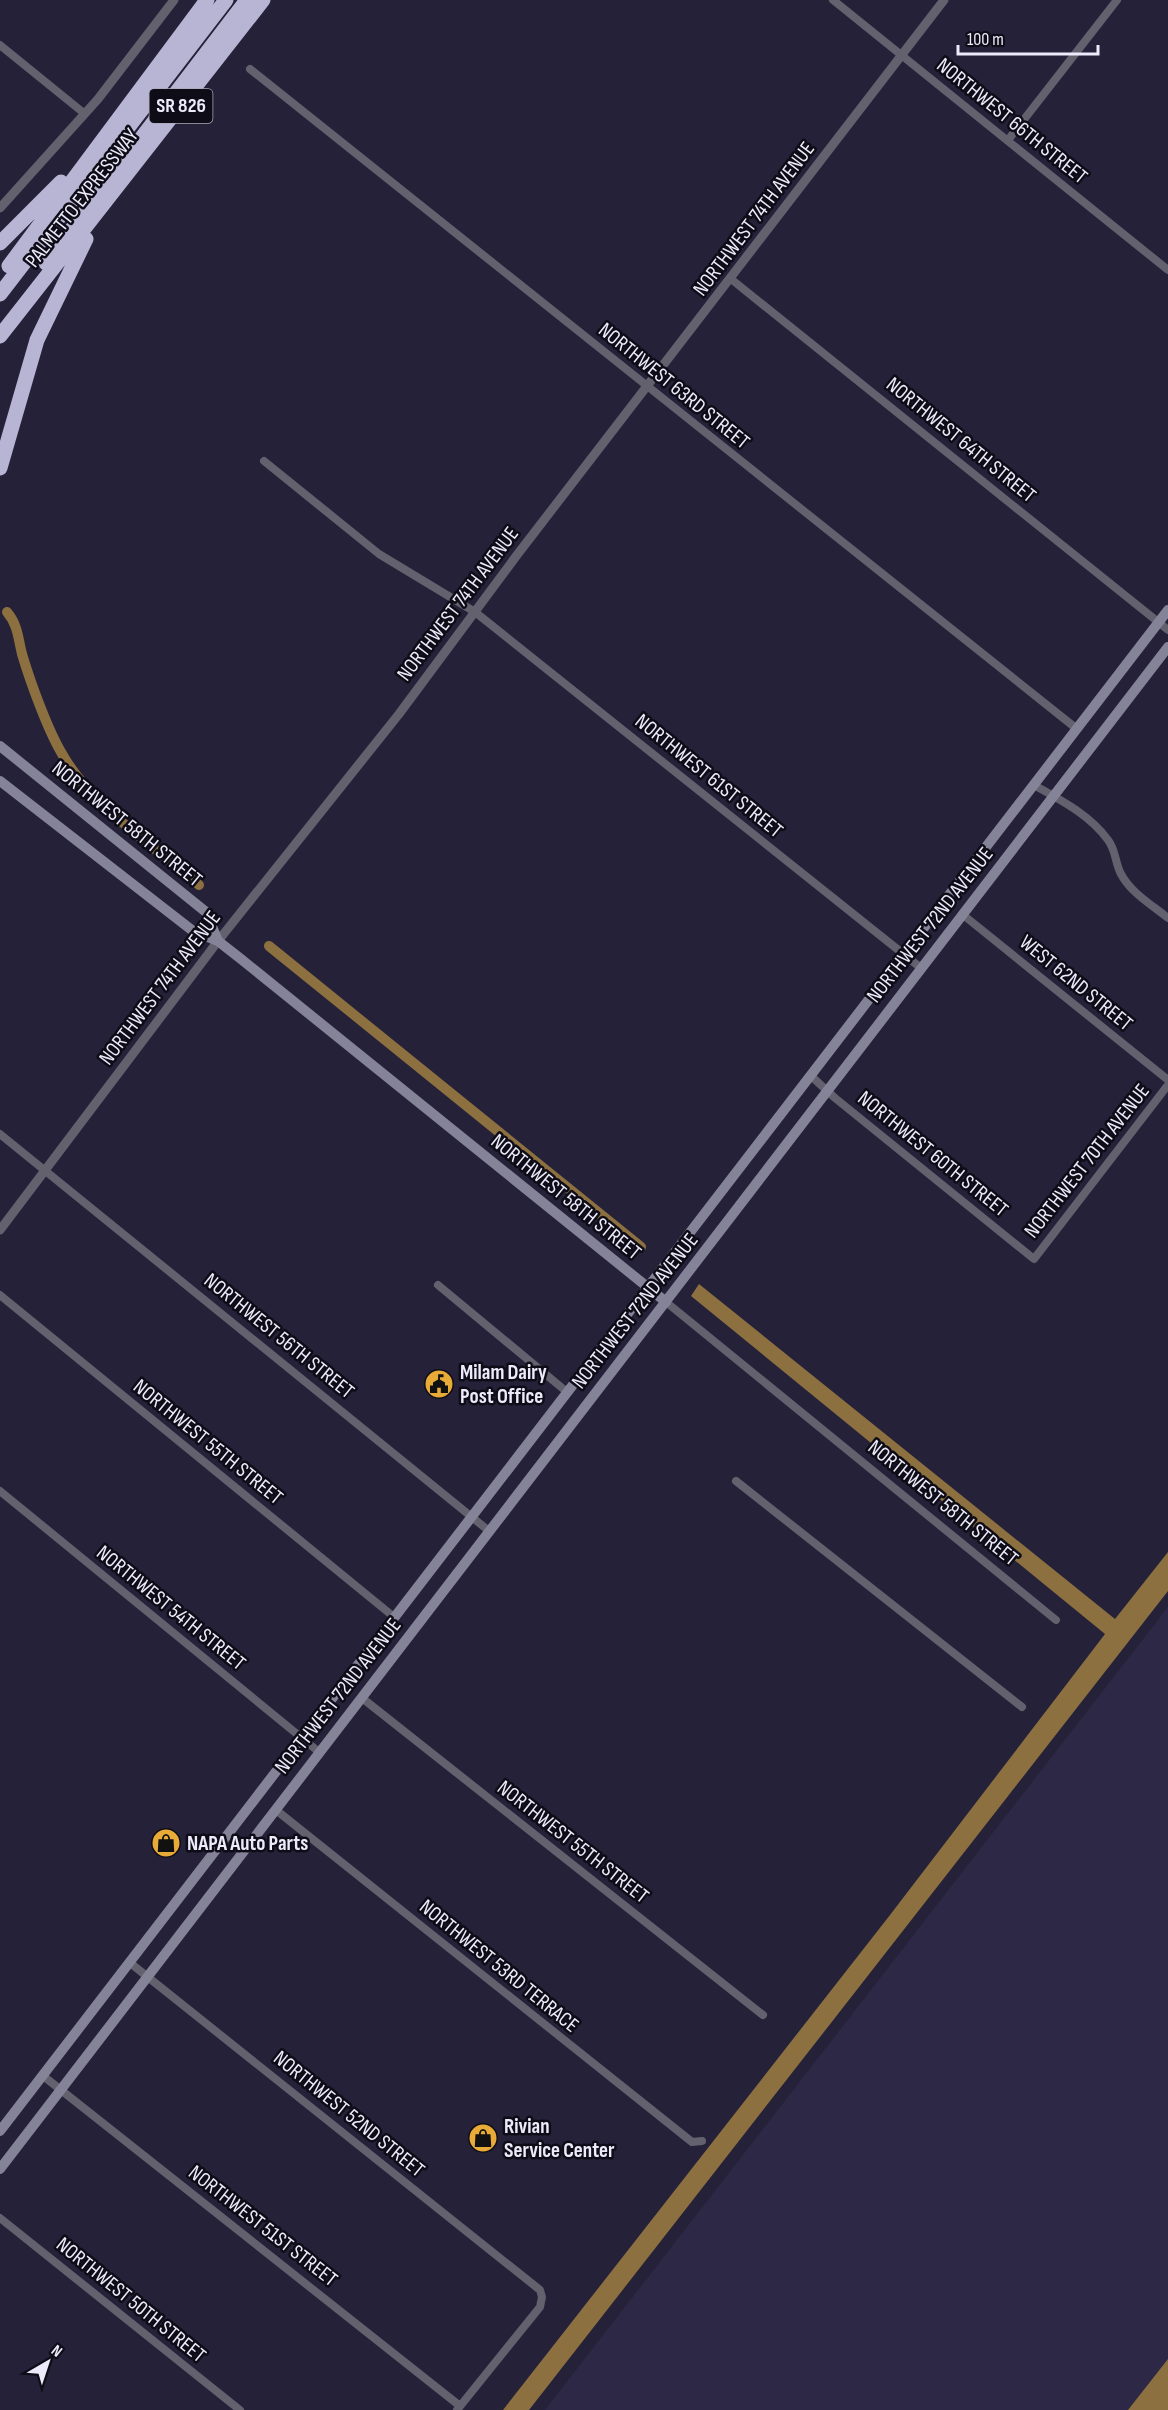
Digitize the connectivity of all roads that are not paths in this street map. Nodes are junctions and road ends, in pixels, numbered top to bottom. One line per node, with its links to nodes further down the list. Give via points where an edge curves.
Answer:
1 (174, 0): 12 (street)
2 (207, 0): 14 (highway, PALMETTO EXPRESSWAY / SR 826)
3 (226, 0): 21 (highway)
4 (247, 0): 22 (highway)
5 (263, 0): 16 (highway, PALMETTO EXPRESSWAY / SR 826)
6 (833, 0): 10 (street, NORTHWEST 66TH STREET)
7 (944, 0): 10 (street, NORTHWEST 74TH AVENUE)
8 (1117, 0): 13 (street)
9 (0, 45): 12 (street)
10 (902, 56): 13 (street, NORTHWEST 66TH STREET); 20 (street, NORTHWEST 74TH AVENUE)
11 (250, 69): 24 (street, NORTHWEST 63RD STREET)
12 (85, 114): 15 (street)
13 (1008, 140): 18 (street, NORTHWEST 66TH STREET)
14 (95, 148): 17 (highway); 19 (highway, PALMETTO EXPRESSWAY / SR 826)
15 (0, 208)
16 (99, 212): 23 (highway, PALMETTO EXPRESSWAY / SR 826); 26 (highway, via 37,340)
17 (0, 243)
18 (1168, 270)
19 (0, 278)
20 (731, 279): 24 (street, NORTHWEST 74TH AVENUE); 29 (street, NORTHWEST 64TH STREET)
21 (0, 294)
22 (0, 322)
23 (0, 336)
24 (648, 388): 28 (street, NORTHWEST 74TH AVENUE); 32 (street, NORTHWEST 63RD STREET)
25 (264, 461): 28 (street, NORTHWEST 61ST STREET, via 379,554)
26 (0, 468)
27 (1168, 610): 29 (main road, NORTHWEST 72ND AVENUE)
28 (475, 612): 39 (street, NORTHWEST 74TH AVENUE); 40 (street, NORTHWEST 61ST STREET)
29 (1158, 622): 30 (street, NORTHWEST 64TH STREET); 32 (main road, NORTHWEST 72ND AVENUE)
30 (1168, 630)
31 (1168, 647): 36 (main road, NORTHWEST 72ND AVENUE)
32 (1077, 729): 35 (main road, NORTHWEST 72ND AVENUE)
33 (0, 746): 39 (main road, NORTHWEST 58TH STREET, via 206,912)
34 (0, 781): 39 (main road, NORTHWEST 58TH STREET, via 193,931)
35 (1034, 785): 36 (street); 40 (main road, NORTHWEST 72ND AVENUE)
36 (1054, 796): 37 (main road, NORTHWEST 72ND AVENUE); 38 (street, via 1068,803 1102,833 1112,844 1119,871 1127,883)
37 (962, 914): 41 (main road, NORTHWEST 72ND AVENUE); 43 (street, WEST 62ND STREET)
38 (1168, 918)
39 (218, 941): 47 (street, NORTHWEST 74TH AVENUE); 51 (main road, NORTHWEST 58TH STREET)
40 (903, 954): 41 (street, NORTHWEST 61ST STREET); 42 (main road, NORTHWEST 72ND AVENUE)
41 (921, 968): 45 (main road, NORTHWEST 72ND AVENUE)
42 (810, 1076): 45 (street, NORTHWEST 60TH STREET); 51 (main road, NORTHWEST 72ND AVENUE)
43 (1168, 1080)
44 (1168, 1085): 49 (street, NORTHWEST 70TH AVENUE)
45 (827, 1091): 49 (street, NORTHWEST 60TH STREET); 53 (main road, NORTHWEST 72ND AVENUE)
46 (0, 1134): 47 (street, NORTHWEST 56TH STREET)
47 (45, 1170): 48 (street, NORTHWEST 74TH AVENUE); 57 (street, NORTHWEST 56TH STREET)
48 (0, 1230)
49 (1034, 1259)
50 (438, 1285): 54 (street)
51 (647, 1287): 53 (main road, NORTHWEST 58TH STREET); 54 (main road, NORTHWEST 72ND AVENUE)
52 (0, 1295): 59 (street, NORTHWEST 55TH STREET)
53 (666, 1302): 58 (main road, NORTHWEST 72ND AVENUE); 60 (street, NORTHWEST 58TH STREET)
54 (567, 1392): 57 (main road, NORTHWEST 72ND AVENUE)
55 (736, 1481): 62 (street)
56 (0, 1491): 63 (street, NORTHWEST 54TH STREET)
57 (472, 1516): 58 (street, NORTHWEST 56TH STREET); 59 (main road, NORTHWEST 72ND AVENUE)
58 (489, 1531): 61 (main road, NORTHWEST 72ND AVENUE)
59 (394, 1617): 63 (main road, NORTHWEST 72ND AVENUE)
60 (1056, 1620)
61 (362, 1698): 64 (main road, NORTHWEST 72ND AVENUE); 68 (street, NORTHWEST 55TH STREET)
62 (1022, 1707)
63 (302, 1739): 64 (street, NORTHWEST 54TH STREET); 66 (main road, NORTHWEST 72ND AVENUE)
64 (319, 1752): 65 (main road, NORTHWEST 72ND AVENUE)
65 (276, 1810): 67 (main road, NORTHWEST 72ND AVENUE); 72 (street, NORTHWEST 53RD TERRACE, via 692,2142)
66 (129, 1962): 67 (street, NORTHWEST 52ND STREET); 69 (main road, NORTHWEST 72ND AVENUE)
67 (147, 1977): 70 (main road, NORTHWEST 72ND AVENUE); 75 (street, NORTHWEST 52ND STREET, via 540,2290 540,2307)
68 (763, 2015)
69 (42, 2075): 70 (street, NORTHWEST 51ST STREET); 71 (main road, NORTHWEST 72ND AVENUE)
70 (61, 2089): 73 (main road, NORTHWEST 72ND AVENUE); 75 (street, NORTHWEST 51ST STREET)
71 (0, 2131)
72 (702, 2141)
73 (0, 2169)
74 (0, 2218): 76 (street, NORTHWEST 50TH STREET)
75 (459, 2408)
76 (240, 2410)

